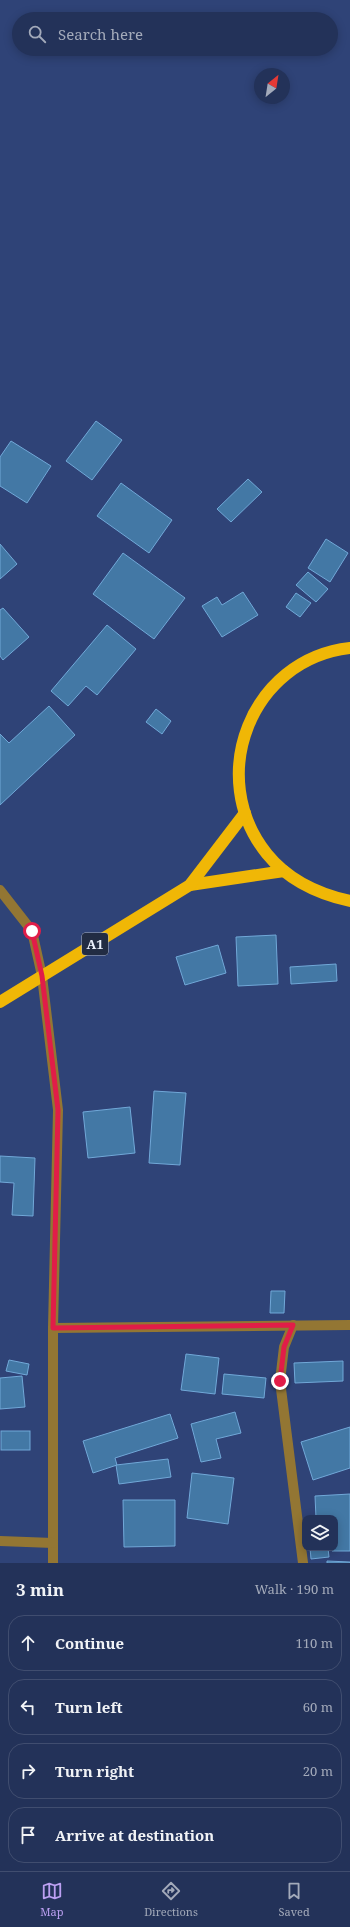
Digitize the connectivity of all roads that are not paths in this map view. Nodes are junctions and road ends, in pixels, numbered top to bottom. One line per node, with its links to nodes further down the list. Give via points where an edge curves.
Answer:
1 (350, 648): 2 (highway, via 316,656 295,667 277,682 262,700 250,720 238,766 239,789)
2 (245, 813): 3 (highway, via 254,835); 4 (highway, A1)
3 (284, 871): 4 (highway, A1); 6 (highway, via 303,885 325,895)
4 (190, 885): 7 (highway, A1)
5 (0, 890): 7 (street, via 32,931)
6 (350, 901)
7 (42, 976): 8 (highway, A1); 11 (street, via 58,1110)
8 (0, 1002)
9 (293, 1325): 10 (street); 11 (street); 15 (street, via 284,1347 280,1381)
10 (350, 1325)
11 (53, 1328): 13 (street)
12 (0, 1541): 13 (street)
13 (53, 1543): 14 (street)
14 (53, 1563)
15 (303, 1563)

